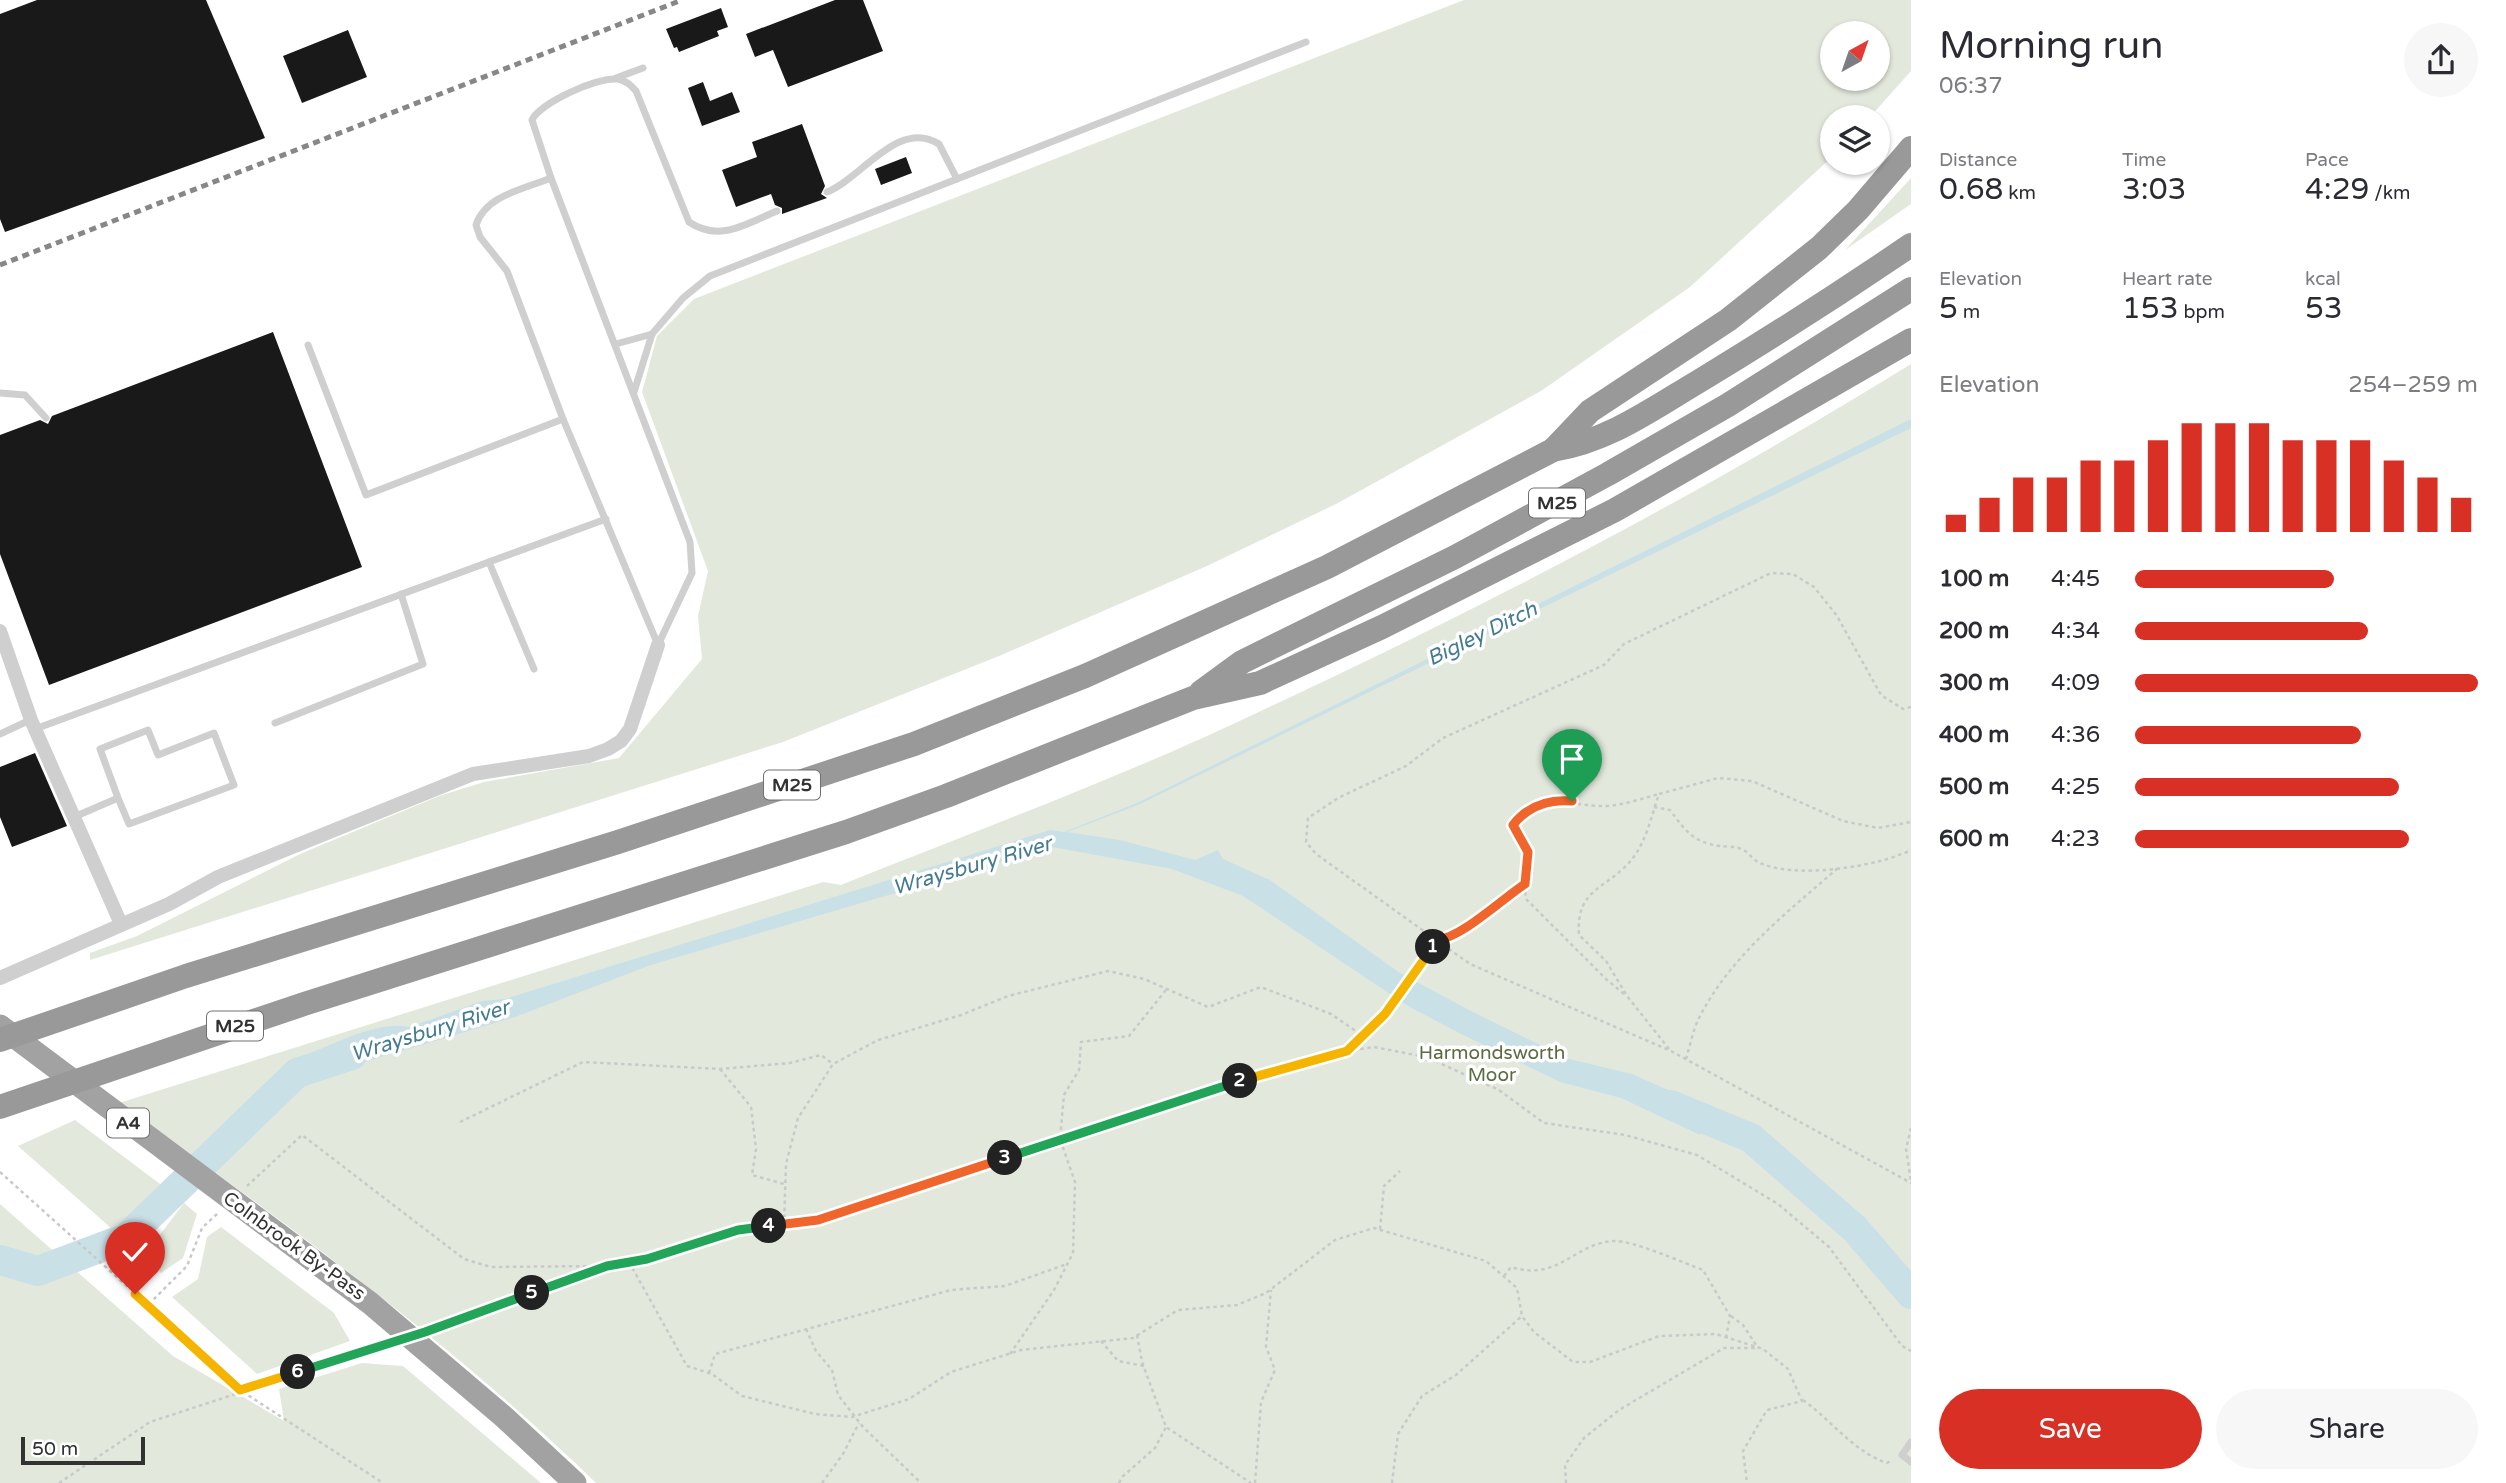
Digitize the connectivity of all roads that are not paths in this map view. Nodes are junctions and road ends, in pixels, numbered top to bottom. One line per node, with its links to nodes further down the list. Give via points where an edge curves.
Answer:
1 (1306, 42): 6 (lane)
2 (643, 68): 3 (lane)
3 (612, 79): 5 (lane, via 569,93 536,112 533,128); 8 (lane, via 626,82 636,91 690,222 707,232 722,233)
4 (1911, 148): 19 (highway, via 1819,248 1728,320 1590,411)
5 (551, 178): 13 (lane); 18 (lane, via 494,200 483,209 476,225 480,237 508,271)
6 (957, 179): 7 (lane, via 943,148 919,138 889,147 842,186); 11 (lane, via 710,276 683,298)
7 (827, 192)
8 (777, 211)
9 (1911, 245): 19 (highway, M25, via 1614,432)
10 (1911, 289): 26 (highway, M25, via 1728,405 1608,474 1466,552 1242,662)
11 (652, 334): 13 (lane); 16 (lane)
12 (1911, 340): 26 (highway, via 1729,447 1490,575 1260,683)
13 (616, 344): 16 (lane)
14 (308, 345): 18 (lane, via 366,495)
15 (0, 393): 17 (lane, via 25,395)
16 (634, 393): 24 (lane, via 693,557 692,573)
17 (46, 418)
18 (563, 419): 20 (lane)
19 (1553, 450): 35 (highway, M25, via 1327,568 1085,676 914,744 186,976)
20 (606, 519): 21 (lane); 24 (lane)
21 (489, 562): 22 (lane); 25 (lane)
22 (401, 594): 27 (lane, via 424,664); 28 (lane)
23 (0, 631): 28 (street)
24 (658, 645): 32 (street, via 630,729 608,749 472,774 218,877)
25 (534, 669)
26 (1193, 698): 36 (highway, M25, via 846,832 303,1003)
27 (275, 723)
28 (33, 724): 29 (lane); 31 (street)
29 (0, 734)
30 (118, 798): 30 (lane, via 129,824 234,786 214,733 158,755 148,730 100,749); 31 (lane)
31 (74, 817): 32 (street)
32 (121, 924): 33 (street)
33 (0, 978)
34 (0, 1026): 39 (highway, Colnbrook By-Pass / A4, via 370,1303)
35 (0, 1041)
36 (0, 1107)
37 (1911, 1442): 38 (lane, via 1902,1455)
38 (1911, 1462)
39 (575, 1483)

